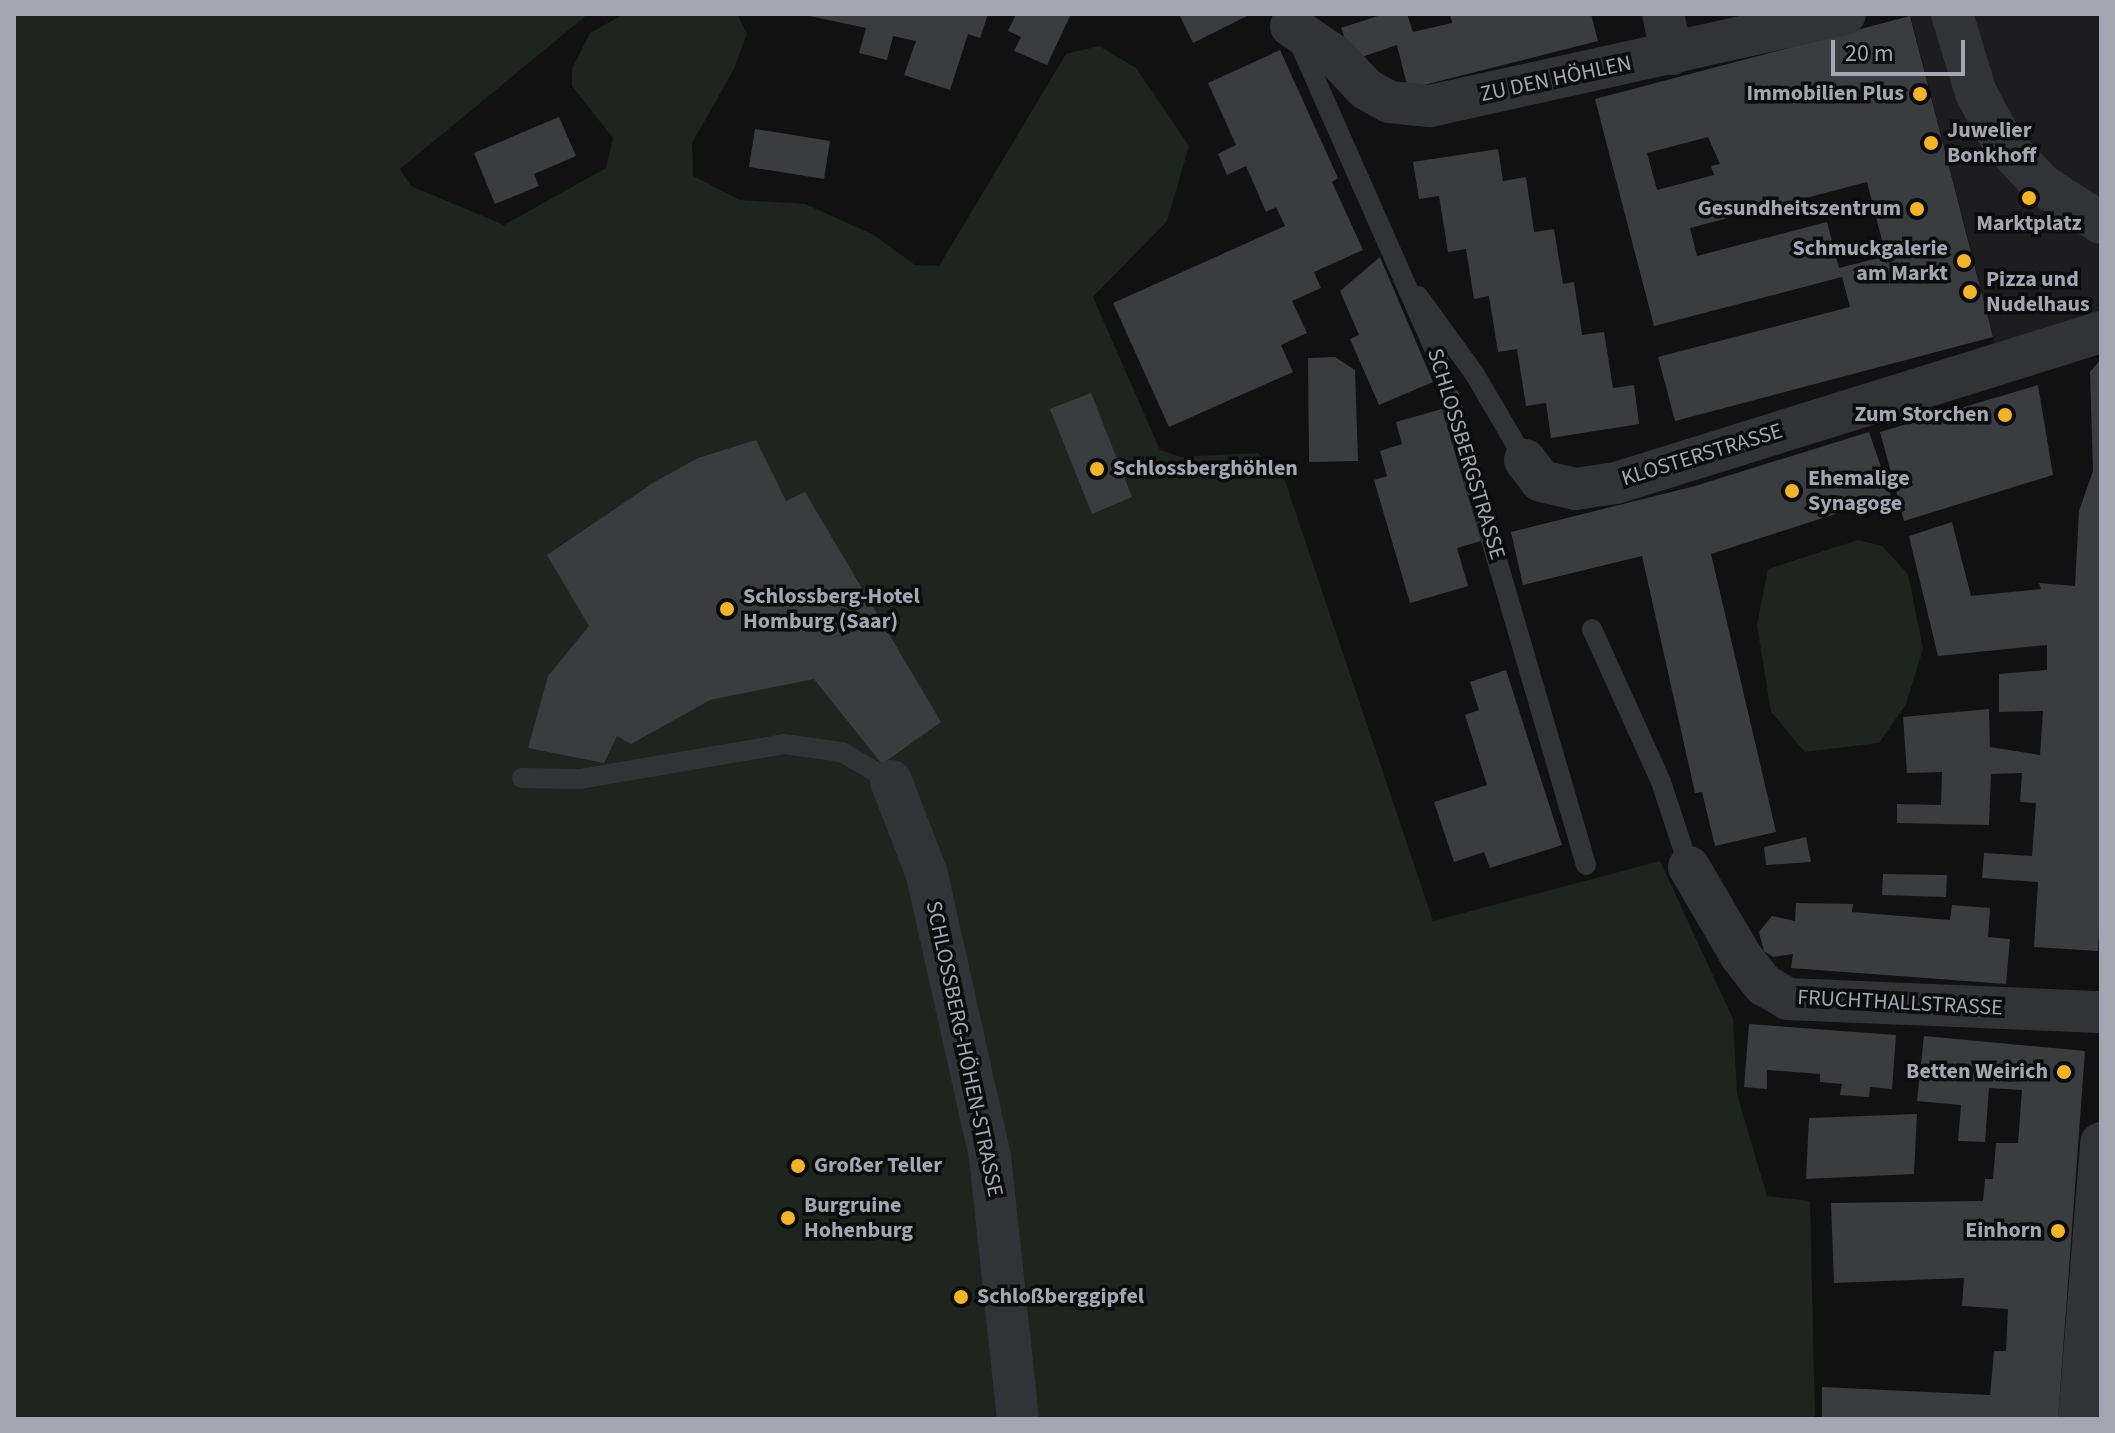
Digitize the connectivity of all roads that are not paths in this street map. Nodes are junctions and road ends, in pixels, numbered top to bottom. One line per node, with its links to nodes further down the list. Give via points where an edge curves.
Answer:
1 (1663, 14): 5 (street)
2 (1845, 14): 5 (street, ZU DEN HÖHLEN)
3 (1952, 14): 6 (street, via 1976,93 2003,143 2042,185)
4 (1288, 20): 5 (street, ZU DEN HÖHLEN, via 1335,56 1366,89 1409,106); 7 (lane, SCHLOSSBERGSTRASSE)
5 (1672, 54)
6 (2101, 223)
7 (1401, 274): 9 (lane, KLOSTERSTRASSE, via 1452,340); 13 (lane, SCHLOSSBERGSTRASSE, via 1460,422)
8 (2101, 332): 9 (street, KLOSTERSTRASSE, via 1616,483 1575,489 1541,481)
9 (1525, 460)
10 (1592, 629): 14 (lane, FRUCHTHALLSTRASSE, via 1661,782)
11 (522, 778): 12 (lane, via 580,779 784,744 842,752)
12 (891, 781): 17 (street, SCHLOSSBERG-HÖHEN-STRASSE, via 927,875 990,1157)
13 (1586, 865)
14 (1689, 867): 15 (street, FRUCHTHALLSTRASSE, via 1741,956 1764,985 1788,999)
15 (2101, 1012)
16 (2101, 1143): 18 (street)
17 (1018, 1419)
18 (2079, 1419)

